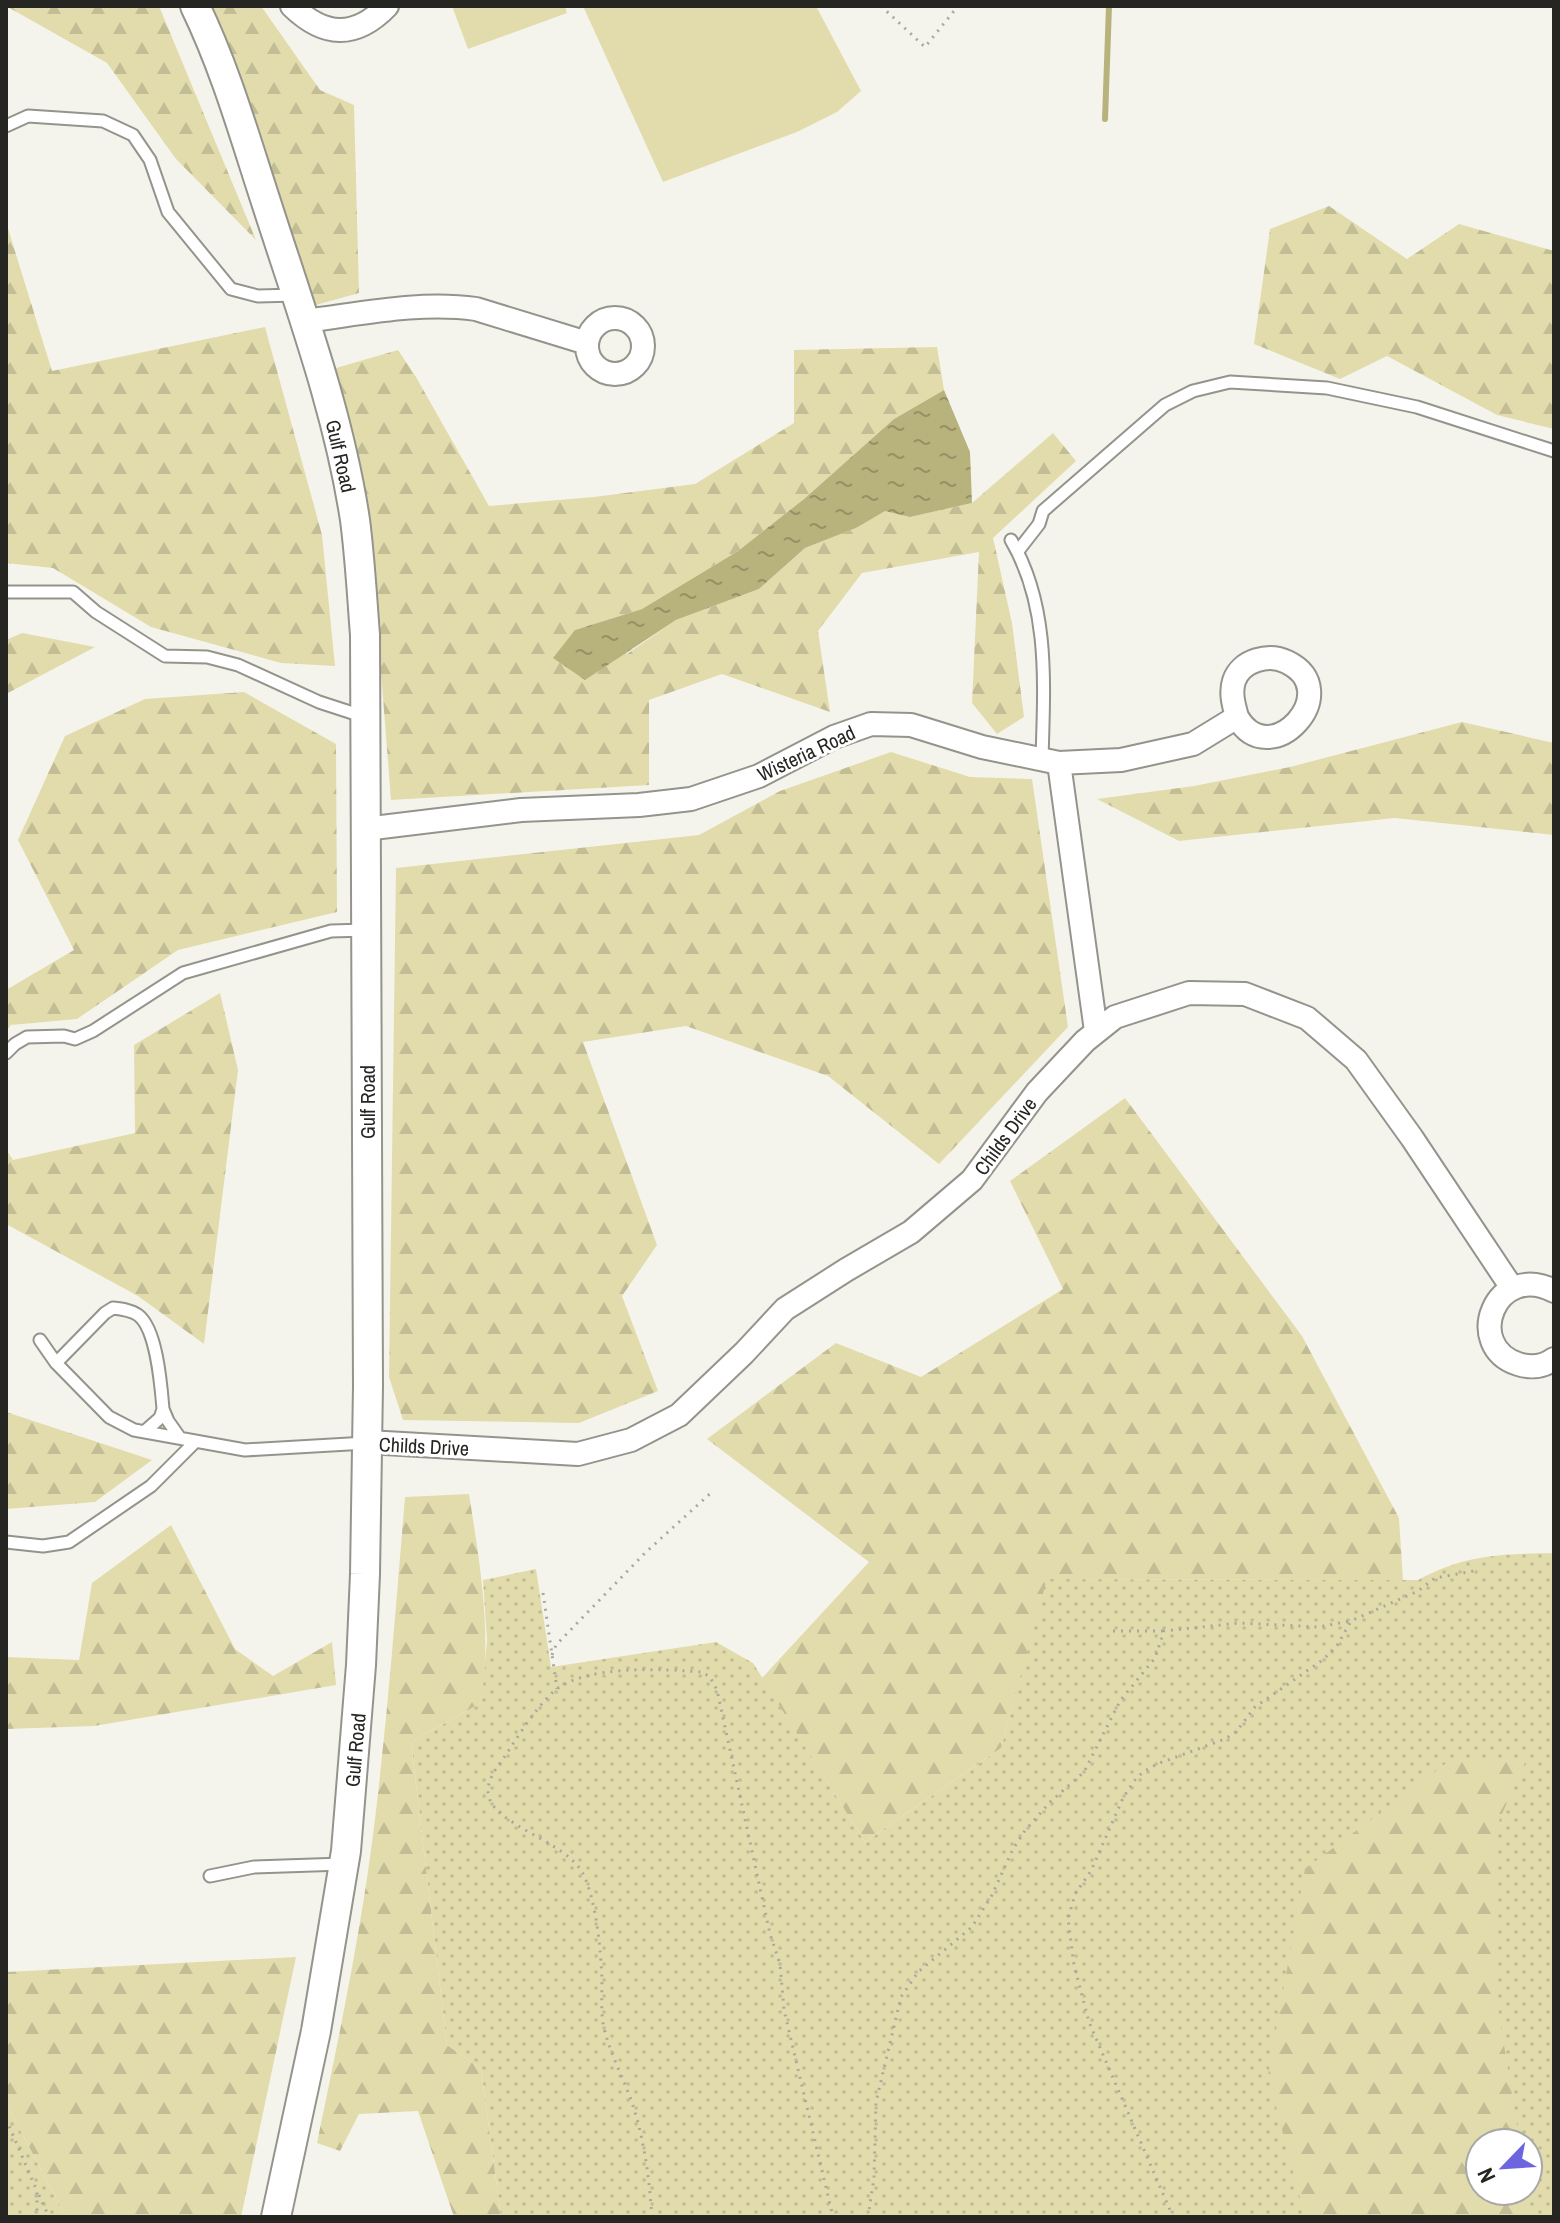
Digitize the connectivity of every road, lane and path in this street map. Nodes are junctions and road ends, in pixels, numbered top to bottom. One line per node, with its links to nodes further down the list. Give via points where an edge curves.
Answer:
1 (195, 6): 7 (street, Gulf Road, via 217,56)
2 (292, 6): 3 (street, via 308,22 336,31 361,27)
3 (387, 6)
4 (881, 6): 5 (path, via 925,47)
5 (958, 6)
6 (6, 126): 7 (lane, via 28,116 103,121 133,135 150,160 168,212 231,289)
7 (300, 308): 8 (street, via 476,309); 13 (street, Gulf Road, via 355,520)
8 (587, 343)
9 (1554, 451): 11 (lane, via 1417,407 1327,388 1230,382 1165,405 1043,511)
10 (1011, 540): 11 (lane)
11 (1018, 551): 15 (lane, via 1026,565 1044,647)
12 (6, 592): 13 (lane, via 73,592 165,656 207,657 238,665)
13 (366, 717): 16 (street, Gulf Road)
14 (1237, 717): 15 (street, Wisteria Road, via 1193,744 1121,760)
15 (1050, 761): 16 (street, Wisteria Road, via 911,725 871,724 759,776 691,799 521,810); 18 (street)
16 (365, 829): 17 (street, Gulf Road)
17 (367, 930): 19 (lane, via 331,931 183,973 93,1031 75,1039 27,1037); 29 (street, Gulf Road)
18 (1096, 1031): 20 (street, Childs Drive, via 1115,1017 1189,993 1245,994 1307,1018 1356,1060); 29 (street, Childs Drive, via 1037,1092 972,1180 911,1232 785,1309 679,1415 631,1440 578,1454)
19 (6, 1053)
20 (1512, 1288): 21 (street, via 1540,1285); 23 (street, via 1494,1306 1494,1344 1512,1362 1525,1366)
21 (1554, 1291)
22 (40, 1340): 24 (lane)
23 (1554, 1359)
24 (56, 1363): 25 (lane, via 105,1313 113,1308 131,1311 141,1317 154,1345); 26 (lane, via 109,1417)
25 (163, 1409): 26 (lane); 27 (lane)
26 (144, 1432): 27 (lane)
27 (180, 1438): 28 (lane)
28 (196, 1441): 29 (lane, via 245,1450); 31 (lane, via 151,1486 69,1542)
29 (367, 1442): 39 (street, Gulf Road, via 361,1665)
30 (713, 1491): 37 (path, via 615,1584)
31 (6, 1542)
32 (1479, 1570): 34 (path, via 1435,1578)
33 (543, 1593): 37 (path)
34 (1351, 1621): 36 (path, via 1318,1627 1239,1623); 49 (path, via 1324,1659 1255,1707 1236,1732 1143,1772 1123,1798 1071,1906 1070,1938 1089,2022)
35 (1113, 1631): 36 (path)
36 (1164, 1631): 48 (path, via 1155,1658 1114,1710 1084,1772 1024,1832 972,1927 918,1972 901,1997 876,2102)
37 (552, 1655): 38 (path)
38 (557, 1689): 46 (path, via 493,1773 488,1797 505,1817 582,1870 602,1977 603,2022 640,2127); 47 (path, via 607,1672 654,1670 702,1672 717,1690)
39 (344, 1864): 40 (lane, via 254,1867); 45 (street, Gulf Road, via 316,2031)
40 (210, 1876)
41 (6, 2119): 42 (path)
42 (37, 2191): 43 (path); 44 (path)
43 (37, 2217)
44 (49, 2217)
45 (276, 2217)
46 (652, 2217)
47 (833, 2217)
48 (868, 2217)
49 (1173, 2217)

